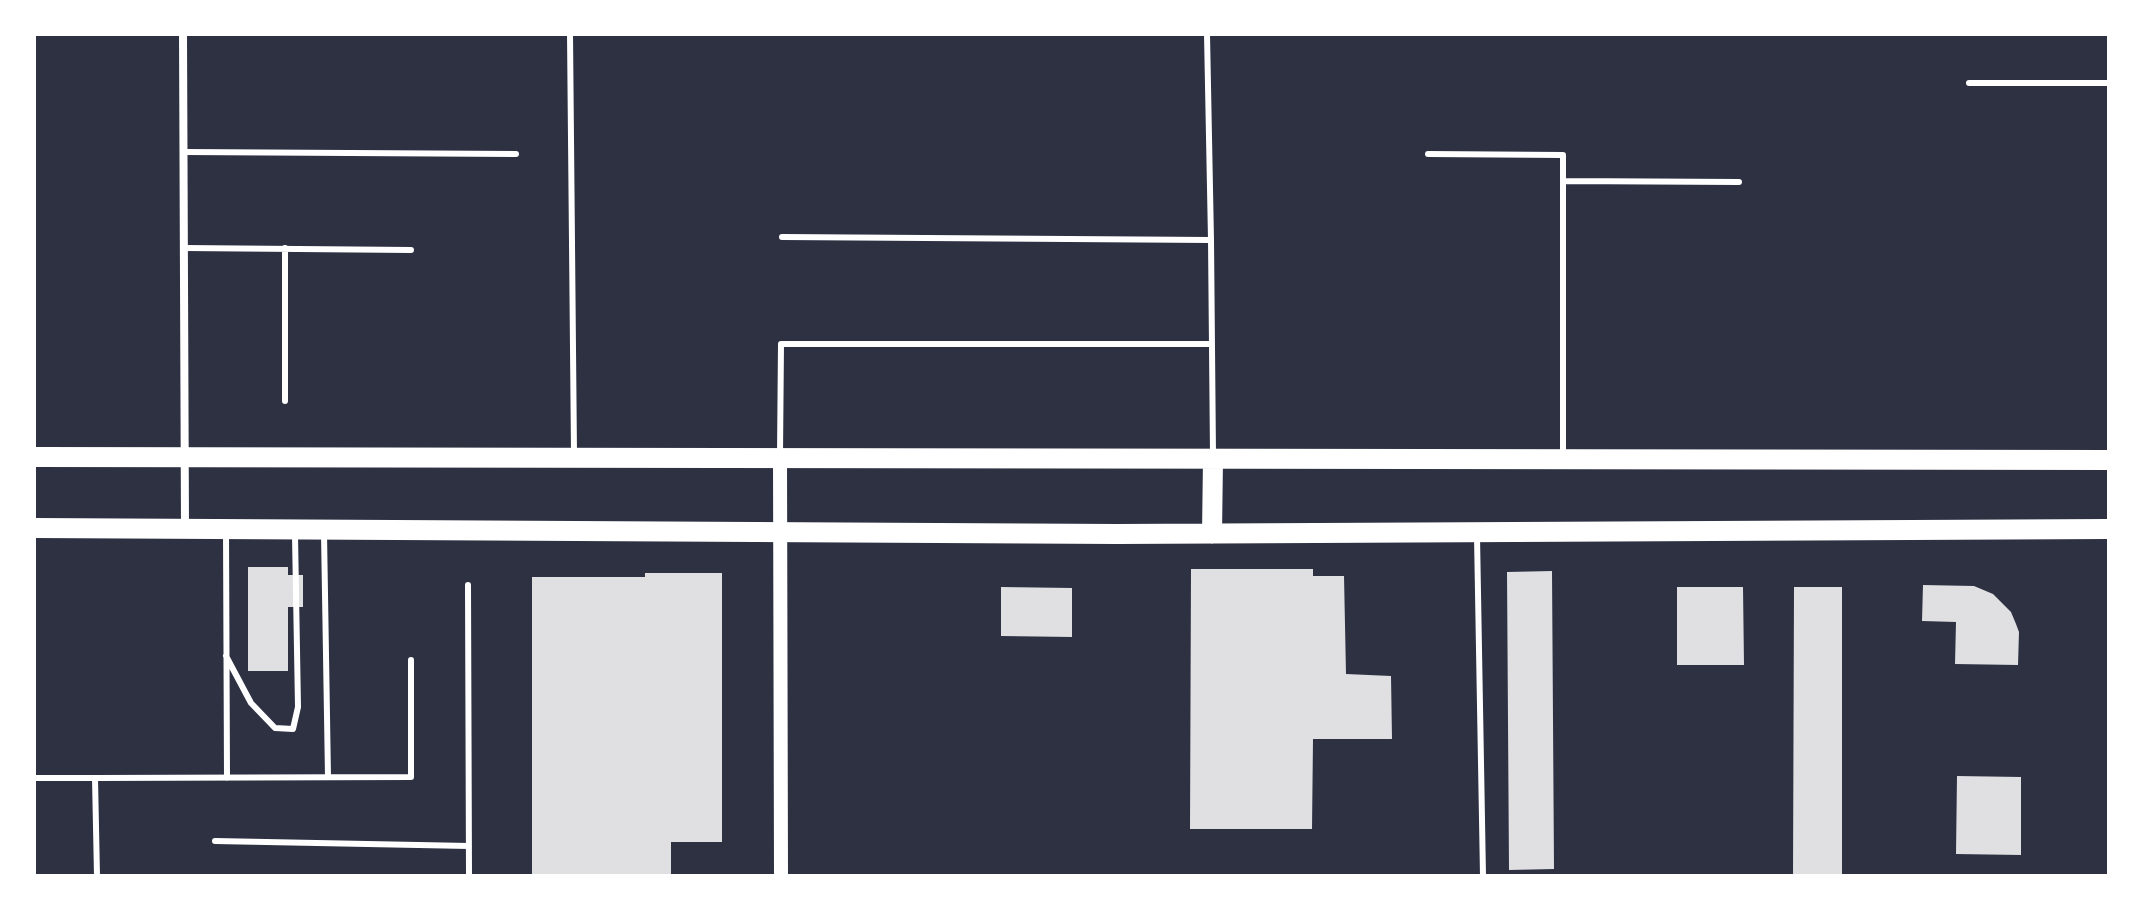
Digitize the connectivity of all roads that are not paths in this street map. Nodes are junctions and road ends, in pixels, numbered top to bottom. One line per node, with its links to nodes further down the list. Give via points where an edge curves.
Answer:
1 (183, 34): 6 (street)
2 (570, 34): 20 (lane)
3 (1207, 34): 12 (lane)
4 (1969, 83): 5 (lane)
5 (2109, 83)
6 (184, 152): 7 (lane); 13 (street)
7 (516, 154)
8 (1428, 154): 9 (lane, via 1563,155)
9 (1563, 181): 10 (lane); 23 (lane)
10 (1739, 182)
11 (782, 237): 12 (lane)
12 (1211, 240): 16 (lane)
13 (184, 248): 14 (lane); 19 (street)
14 (285, 248): 15 (lane); 17 (lane)
15 (411, 250)
16 (1212, 344): 21 (lane, via 781,344); 22 (lane)
17 (285, 401)
18 (34, 457): 19 (main road)
19 (185, 457): 20 (main road); 25 (street)
20 (574, 457): 21 (main road)
21 (780, 457): 22 (main road); 31 (street)
22 (1213, 459): 23 (main road); 33 (main road)
23 (1563, 460): 24 (main road)
24 (2109, 460)
25 (185, 527): 26 (main road); 27 (main road)
26 (226, 527): 28 (main road); 35 (lane)
27 (34, 528)
28 (295, 528): 29 (main road); 35 (lane, via 298,707 293,729 275,728 251,703)
29 (324, 529): 31 (main road); 37 (lane)
30 (2109, 529): 32 (main road)
31 (779, 533): 33 (main road); 45 (street)
32 (1477, 533): 33 (main road); 46 (lane)
33 (1212, 534)
34 (468, 585): 42 (lane)
35 (226, 656): 40 (lane)
36 (411, 660): 37 (lane, via 411,777)
37 (328, 777): 40 (lane)
38 (34, 778): 39 (lane)
39 (95, 778): 40 (lane); 43 (lane)
40 (227, 778)
41 (215, 841): 42 (lane)
42 (469, 846): 44 (lane)
43 (97, 876)
44 (469, 876)
45 (781, 876)
46 (1483, 876)

